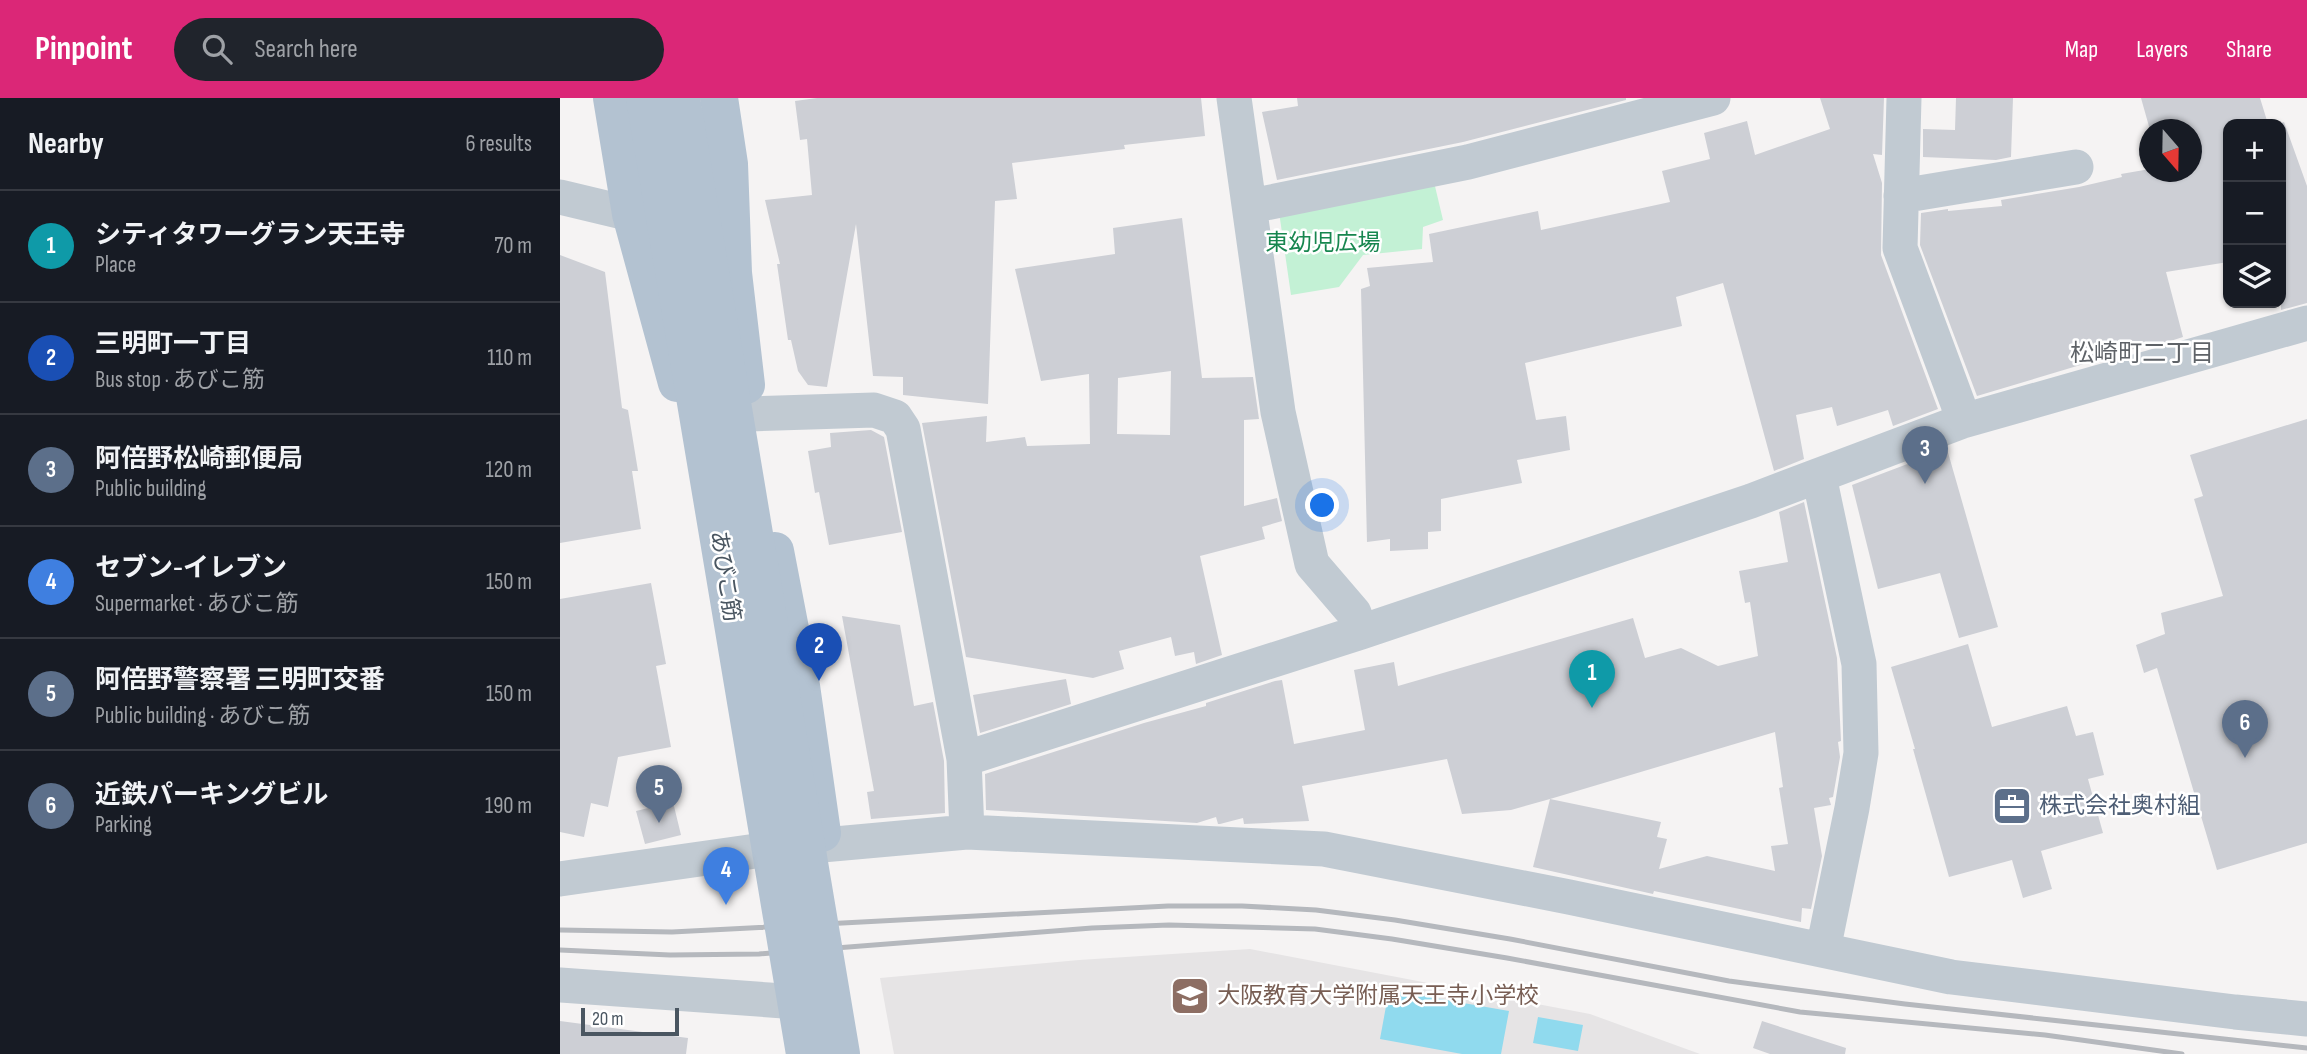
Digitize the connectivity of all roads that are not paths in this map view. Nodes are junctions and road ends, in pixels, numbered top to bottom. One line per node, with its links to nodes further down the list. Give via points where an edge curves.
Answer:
1 (612, 98): 12 (main road)
2 (645, 98): 28 (main road, あびこ筋, bridge)
3 (681, 98): 29 (main road, あびこ筋, bridge)
4 (719, 98): 15 (main road, via 729,164 733,274)
5 (1234, 98): 11 (street)
6 (1713, 98): 11 (street, via 1468,162)
7 (1904, 98): 9 (street)
8 (2076, 167): 9 (street)
9 (1901, 196): 16 (street, via 1900,248)
10 (560, 197): 12 (street)
11 (1251, 206): 18 (street, via 1278,412 1312,564 1353,613)
12 (631, 215): 14 (main road)
13 (2307, 323): 16 (street)
14 (679, 392): 15 (street); 22 (main road, via 736,753)
15 (749, 414): 19 (street, via 874,410 895,416 902,429); 21 (main road, via 801,686)
16 (1963, 421): 17 (street)
17 (1819, 476): 18 (street); 24 (street, via 1859,664 1861,753)
18 (1362, 632): 19 (street)
19 (964, 759): 20 (street)
20 (967, 832): 21 (street); 24 (street, via 1324,849)
21 (824, 846): 22 (street)
22 (756, 851): 23 (street)
23 (560, 879)
24 (1822, 950): 27 (street, via 1951,977)
25 (560, 985): 26 (street)
26 (784, 1001)
27 (2307, 1019)
28 (805, 1054)
29 (841, 1054)

